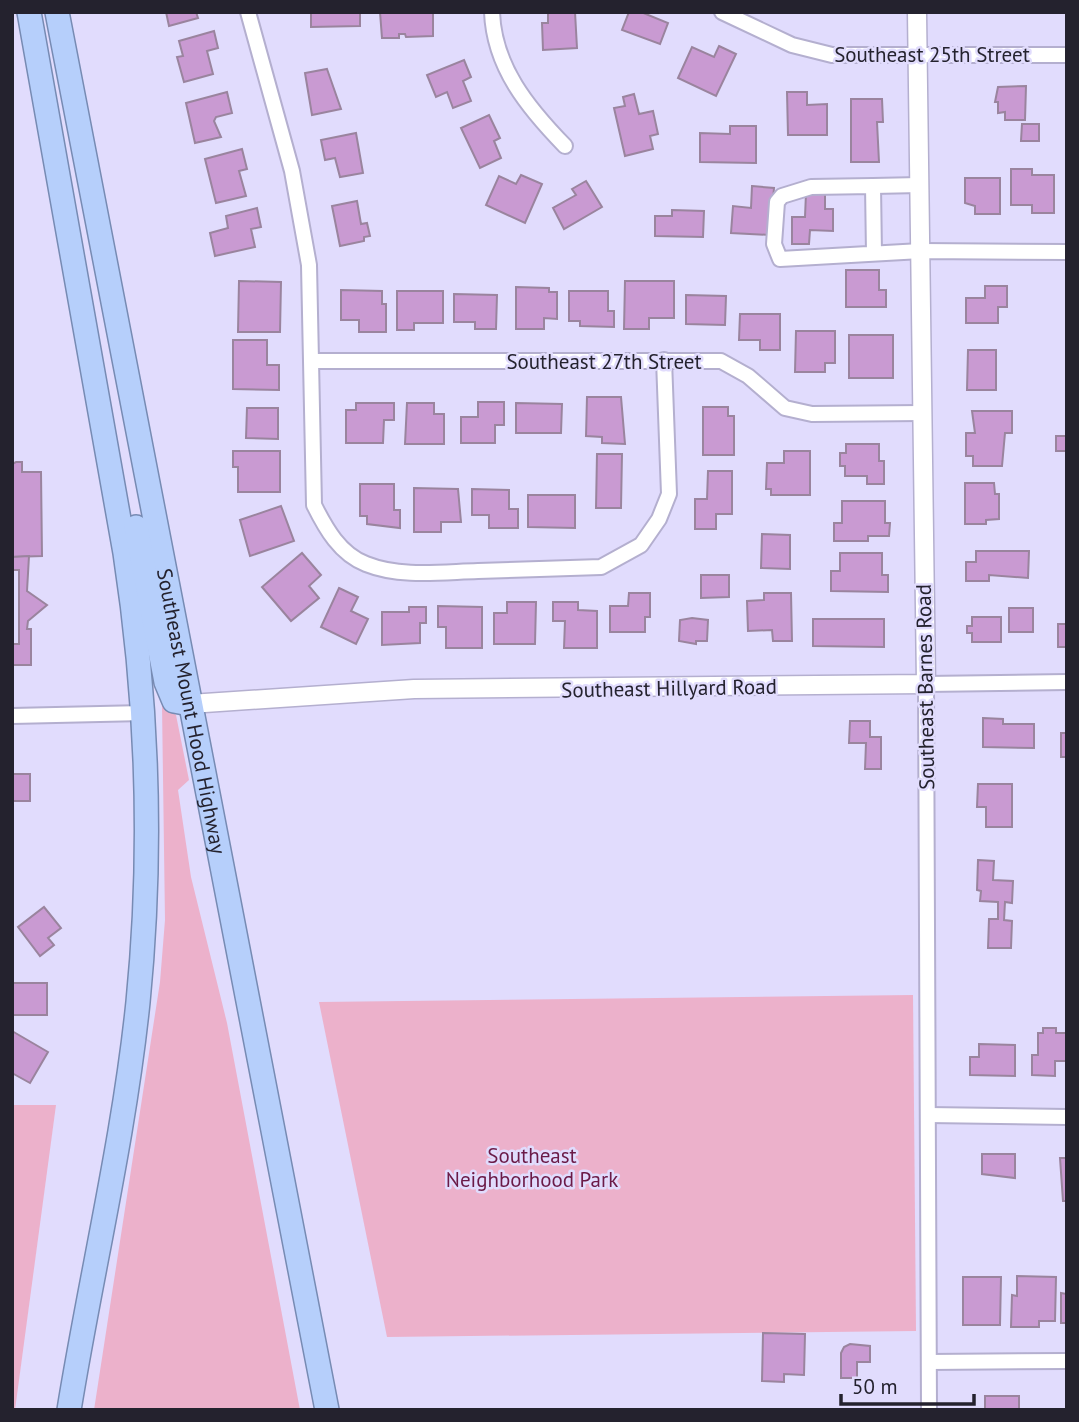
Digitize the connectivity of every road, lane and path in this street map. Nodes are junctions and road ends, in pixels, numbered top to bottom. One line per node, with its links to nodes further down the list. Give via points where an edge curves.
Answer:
1 (29, 12): 18 (highway, Southeast Mount Hood Highway)
2 (57, 12): 21 (highway, Southeast Mount Hood Highway)
3 (248, 12): 16 (street, via 292,171 309,265)
4 (492, 12): 9 (street, via 496,40 510,77)
5 (722, 12): 7 (street, Southeast 25th Street, via 811,52)
6 (917, 12): 7 (street, Southeast Barnes Road)
7 (918, 54): 8 (street, Southeast 25th Street); 10 (street, Southeast Barnes Road)
8 (1067, 55)
9 (565, 146)
10 (920, 185): 11 (street); 12 (street, Southeast Barnes Road)
11 (873, 186): 14 (street); 14 (street, via 811,187 782,196 777,202 774,244 780,260)
12 (921, 251): 13 (street); 14 (street); 17 (street, Southeast Barnes Road)
13 (1067, 252)
14 (874, 254)
15 (664, 360): 16 (street, Southeast 27th Street); 16 (street, via 669,494 641,545 601,566 422,573 364,564 326,529 314,505); 17 (street, Southeast 27th Street, via 721,361 748,376 785,408 812,414)
16 (312, 361)
17 (922, 413): 20 (street, Southeast Barnes Road)
18 (113, 484): 21 (highway, via 135,524 170,695 174,701); 22 (highway, Southeast Mount Hood Highway)
19 (1067, 682): 20 (street, Southeast Hillyard Road)
20 (926, 684): 21 (street, Southeast Hillyard Road, via 414,689); 24 (street, Southeast Barnes Road)
21 (190, 704): 29 (highway, Southeast Mount Hood Highway)
22 (145, 713): 23 (street); 28 (highway, Southeast Mount Hood Highway, via 148,851 138,1004)
23 (12, 716)
24 (928, 1115): 25 (street); 27 (street, Southeast Barnes Road)
25 (1067, 1117)
26 (1067, 1361): 27 (street)
27 (929, 1362): 30 (street, Southeast Barnes Road)
28 (69, 1410)
29 (327, 1410)
30 (929, 1410)

